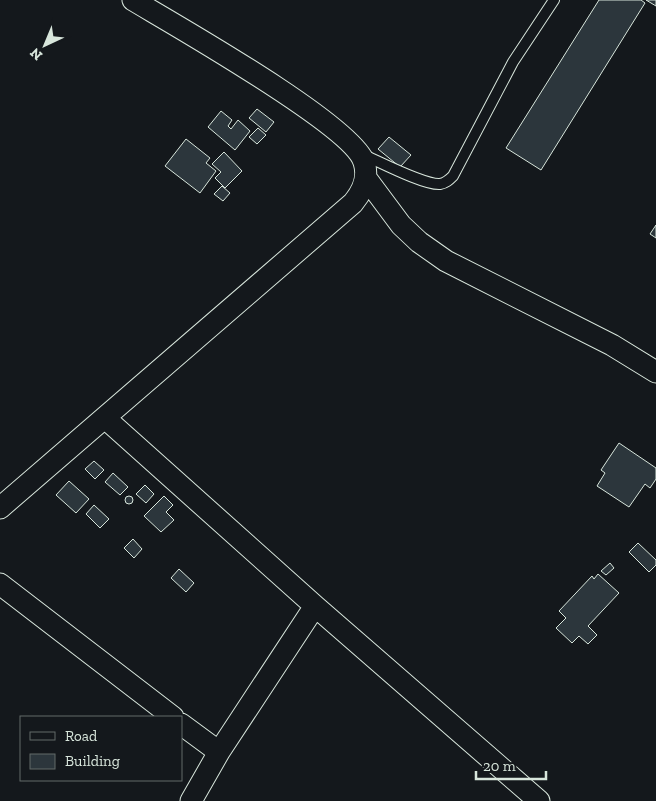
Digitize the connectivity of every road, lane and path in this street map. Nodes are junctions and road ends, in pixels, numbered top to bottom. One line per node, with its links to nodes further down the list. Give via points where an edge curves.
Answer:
1 (133, 0): 3 (street, via 270,84 328,124)
2 (554, 0): 3 (lane, via 513,62 448,181 429,183)
3 (358, 152): 4 (street)
4 (366, 178): 5 (street, via 401,225 446,262 612,345); 6 (street, via 353,204)
5 (656, 372)
6 (105, 418): 7 (street); 9 (street)
7 (0, 508)
8 (0, 584): 10 (street)
9 (315, 606): 12 (street); 14 (street)
10 (172, 716)
11 (182, 725): 12 (street)
12 (219, 752): 13 (street)
13 (191, 801)
14 (539, 801)

